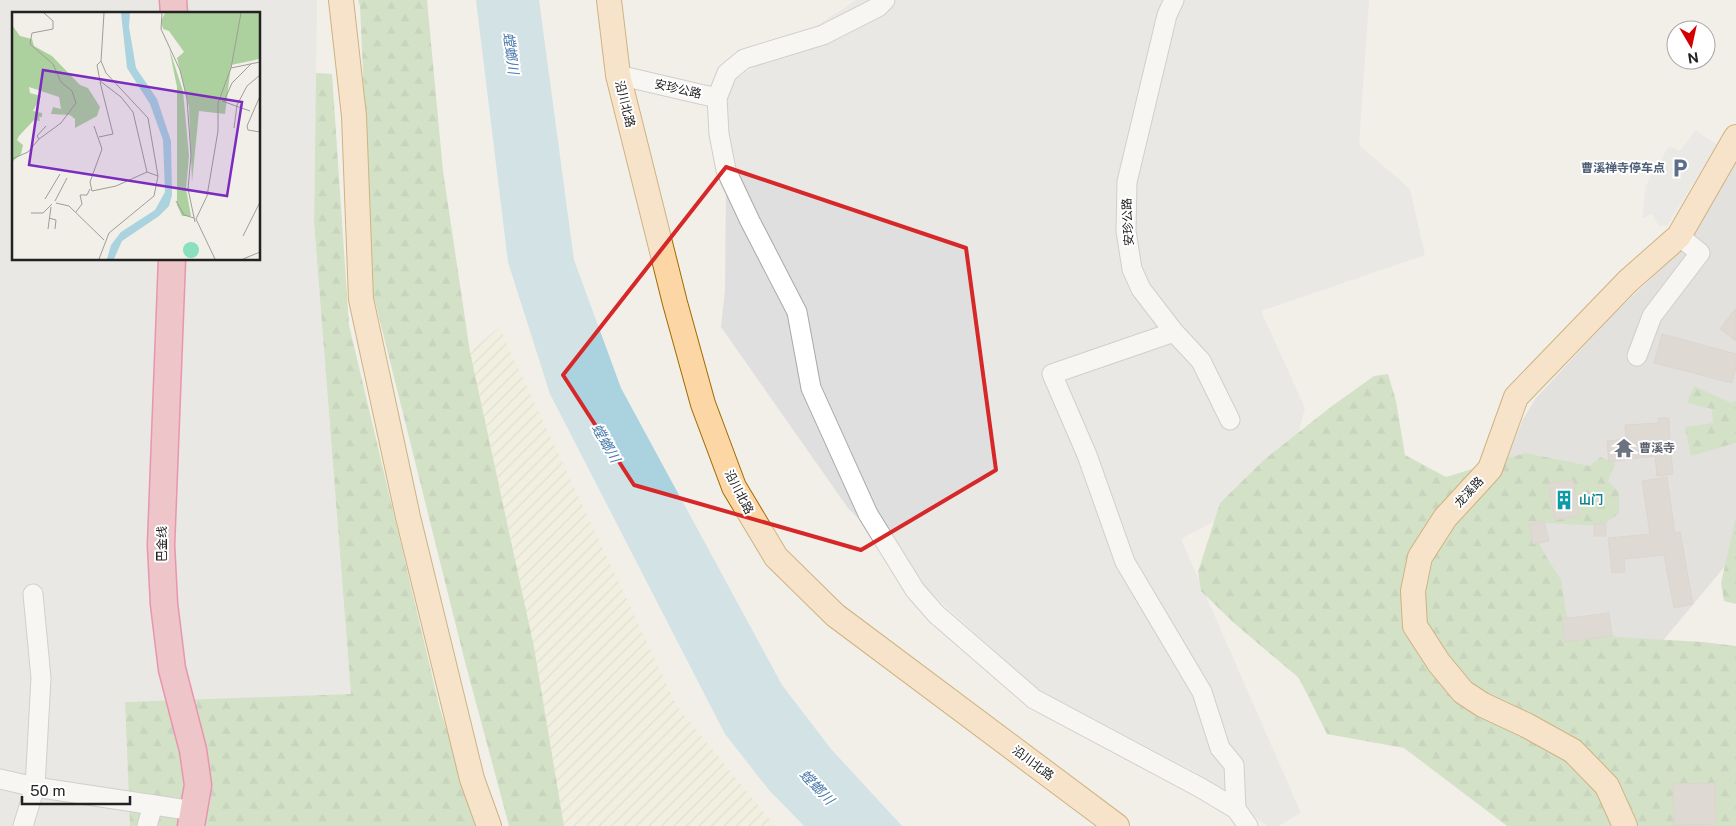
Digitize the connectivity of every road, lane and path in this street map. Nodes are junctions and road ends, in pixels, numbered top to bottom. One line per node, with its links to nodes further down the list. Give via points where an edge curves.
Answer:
1 (340, 0): 21 (main road, via 354,116 362,299 412,536 472,779)
2 (609, 0): 5 (main road, 沿川北路)
3 (885, 0): 6 (street, 安珍公路, via 878,7 823,35 744,59 727,73)
4 (1174, 0): 10 (street, 安珍公路, via 1127,182 1126,231 1132,269 1141,289)
5 (618, 75): 6 (street, 安珍公路); 22 (main road, 沿川北路, via 703,404 734,487 776,557 835,615)
6 (717, 98): 17 (street, via 726,170 797,312 811,388 868,514 915,590 936,614 1034,699)
7 (1736, 137): 8 (main road, 龙溪路)
8 (1680, 236): 11 (street, via 1700,252 1652,316); 24 (main road, 龙溪路, via 1628,281 1516,397 1490,469 1445,518 1420,556 1412,591 1415,626 1463,692 1573,751 1607,786)
9 (172, 260): 18 (highway, 巴金线, via 162,555 172,669 198,785)
10 (1174, 332): 12 (street, 安珍公路, via 1201,361); 17 (street, via 1052,374 1087,455 1125,562 1202,692 1220,748 1234,765)
11 (1637, 356)
12 (1230, 420)
13 (33, 594): 15 (street, via 41,678)
14 (0, 779): 15 (street)
15 (36, 787): 16 (street); 19 (street)
16 (153, 805): 18 (street); 20 (street)
17 (1236, 809): 23 (street)
18 (192, 818)
19 (23, 826)
20 (148, 826)
21 (489, 826)
22 (1117, 826)
23 (1248, 826)
24 (1625, 826)

